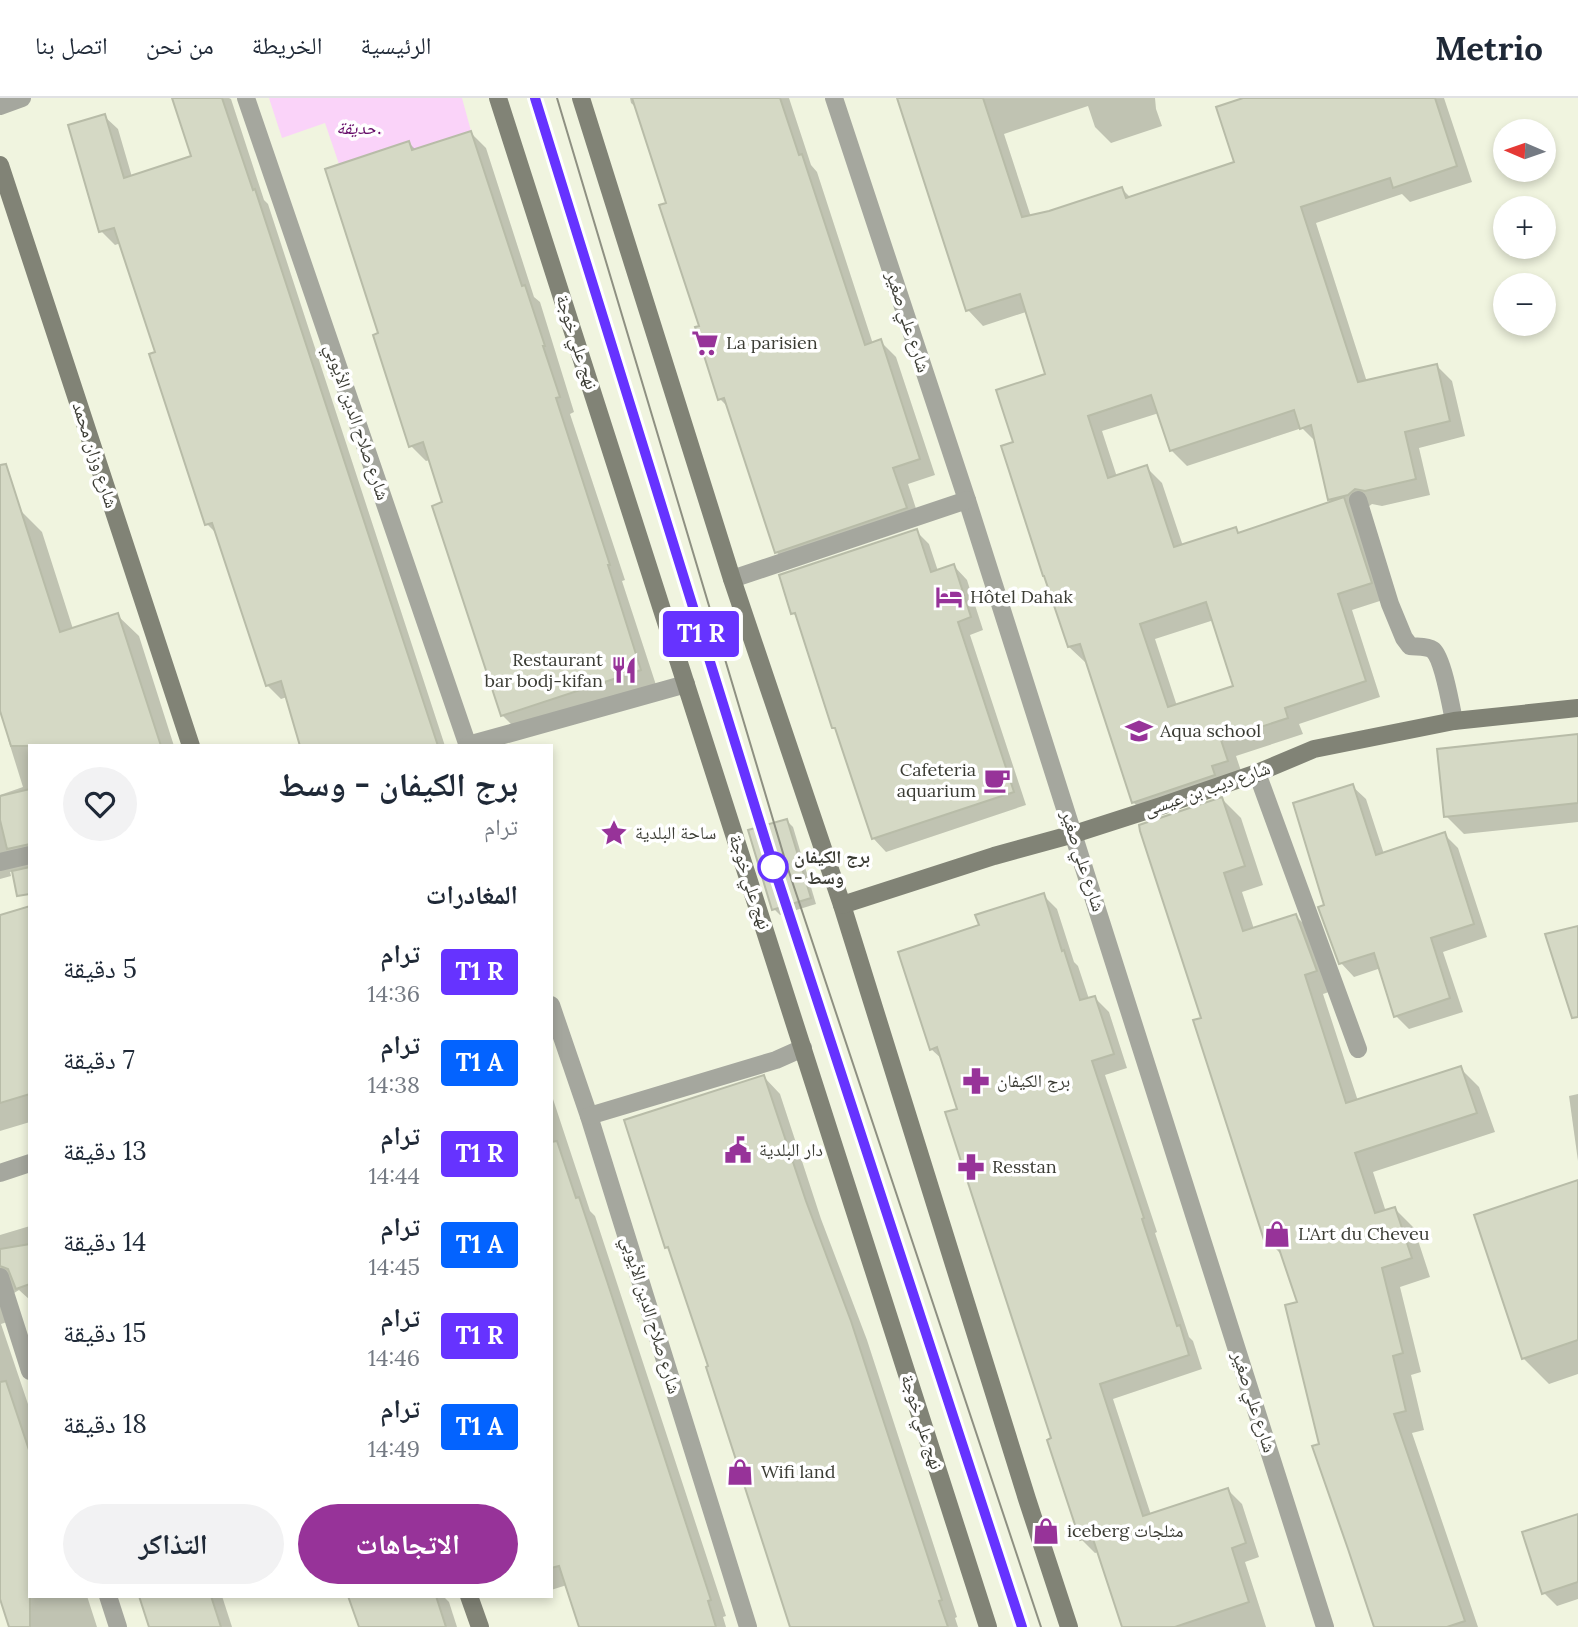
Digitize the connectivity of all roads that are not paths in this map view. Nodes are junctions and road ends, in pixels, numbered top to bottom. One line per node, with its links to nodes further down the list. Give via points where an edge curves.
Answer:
1 (22, 98): 6 (street)
2 (246, 98): 15 (street, شارع صلاح الدين الأيوبي)
3 (498, 98): 11 (main road, نهج علي خوجة)
4 (581, 98): 10 (main road)
5 (838, 99): 8 (street, شارع علي صغير)
6 (0, 106)
7 (0, 165): 14 (main road, شارع وزان محمد)
8 (967, 500): 10 (street); 18 (street, شارع علي صغير)
9 (1358, 500): 13 (street, via 1390,604 1410,646 1435,652)
10 (732, 579): 21 (main road)
11 (686, 684): 16 (street); 23 (main road, نهج علي خوجة)
12 (1578, 708): 13 (main road, شارع ديب بن عيسى)
13 (1454, 721): 17 (main road, شارع ديب بن عيسى, via 1314,749)
14 (190, 744)
15 (468, 744)
16 (472, 744)
17 (1258, 773): 18 (main road, شارع ديب بن عيسى); 24 (street)
18 (1074, 834): 21 (main road, شارع ديب بن عيسى); 37 (street, شارع علي صغير)
19 (28, 855): 20 (street)
20 (0, 862)
21 (842, 905): 36 (main road)
22 (553, 1011): 25 (street, شارع صلاح الدين الأيوبي)
23 (803, 1048): 25 (street); 35 (main road, نهج علي خوجة)
24 (1358, 1049)
25 (589, 1116): 34 (street, شارع صلاح الدين الأيوبي)
26 (28, 1164): 27 (street)
27 (0, 1173)
28 (0, 1278): 29 (street)
29 (28, 1365)
30 (109, 1598): 32 (street)
31 (470, 1598): 33 (main road)
32 (118, 1627)
33 (480, 1627)
34 (748, 1627)
35 (988, 1627)
36 (1069, 1627)
37 (1325, 1627)

